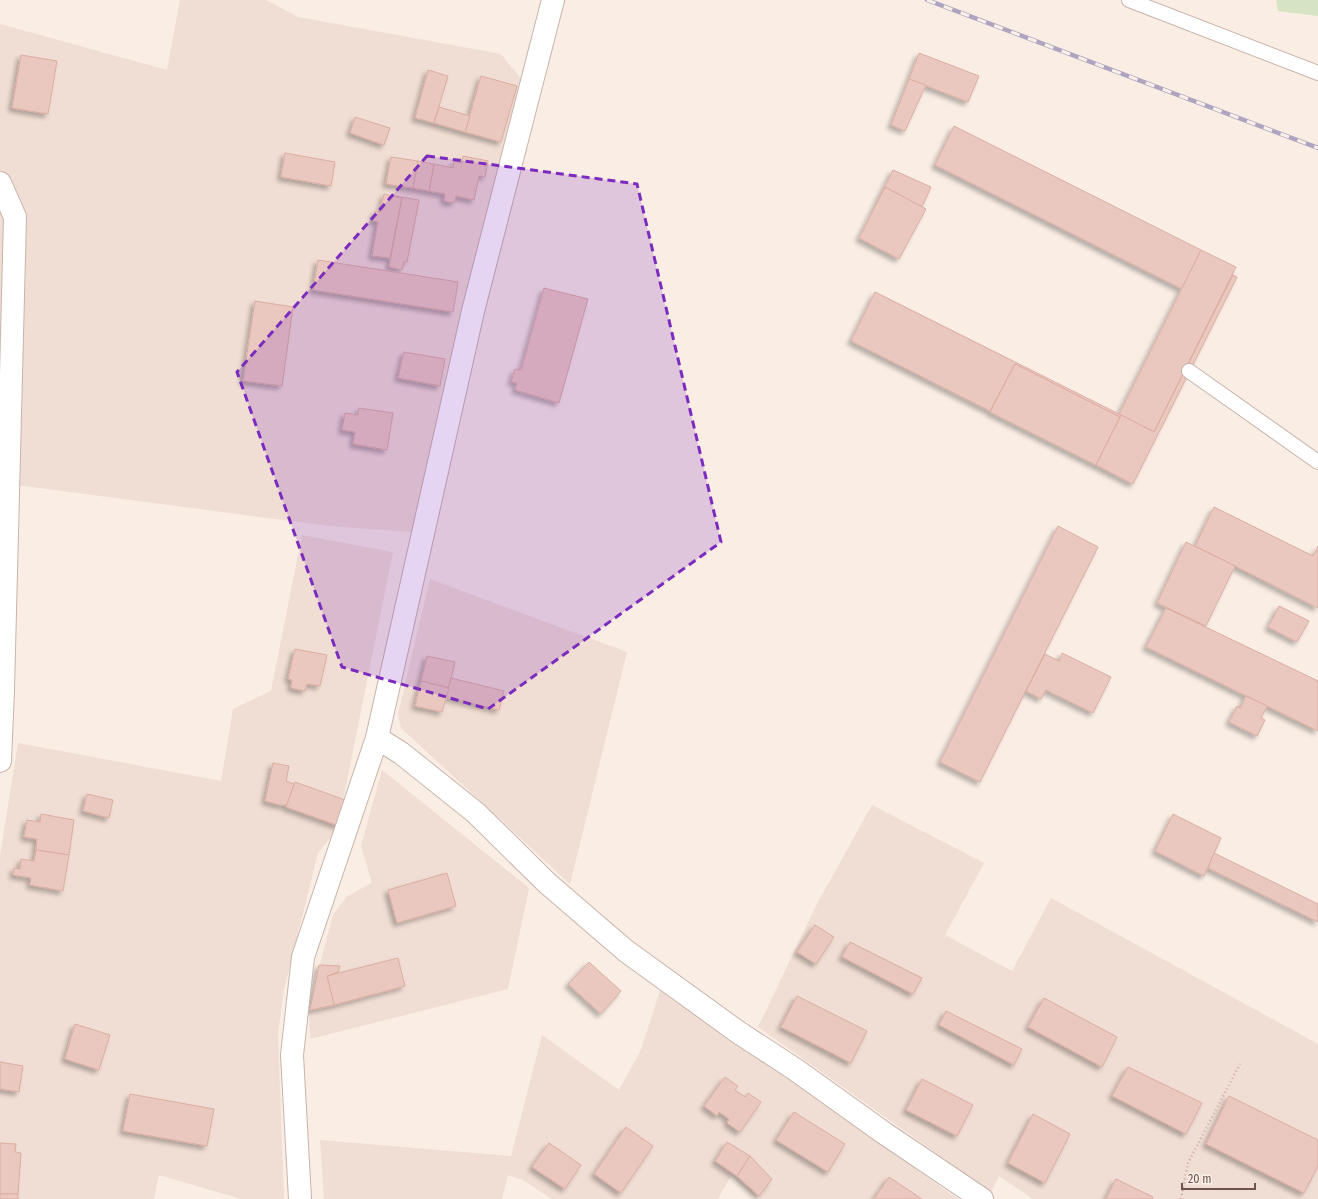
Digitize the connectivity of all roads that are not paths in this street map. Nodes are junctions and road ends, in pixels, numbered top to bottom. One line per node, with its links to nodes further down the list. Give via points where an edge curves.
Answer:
1 (553, 0): 8 (street, via 473,310)
2 (1129, 0): 3 (lane)
3 (1318, 73)
4 (0, 183): 6 (street, via 16,217)
5 (1189, 371): 7 (lane)
6 (5, 427): 9 (street, via 4,682)
7 (1318, 462)
8 (377, 738): 10 (street, via 303,958 292,1055); 11 (street, via 401,753 476,813 546,883 626,951 738,1032)
9 (0, 761)
10 (300, 1199)
11 (982, 1199)

